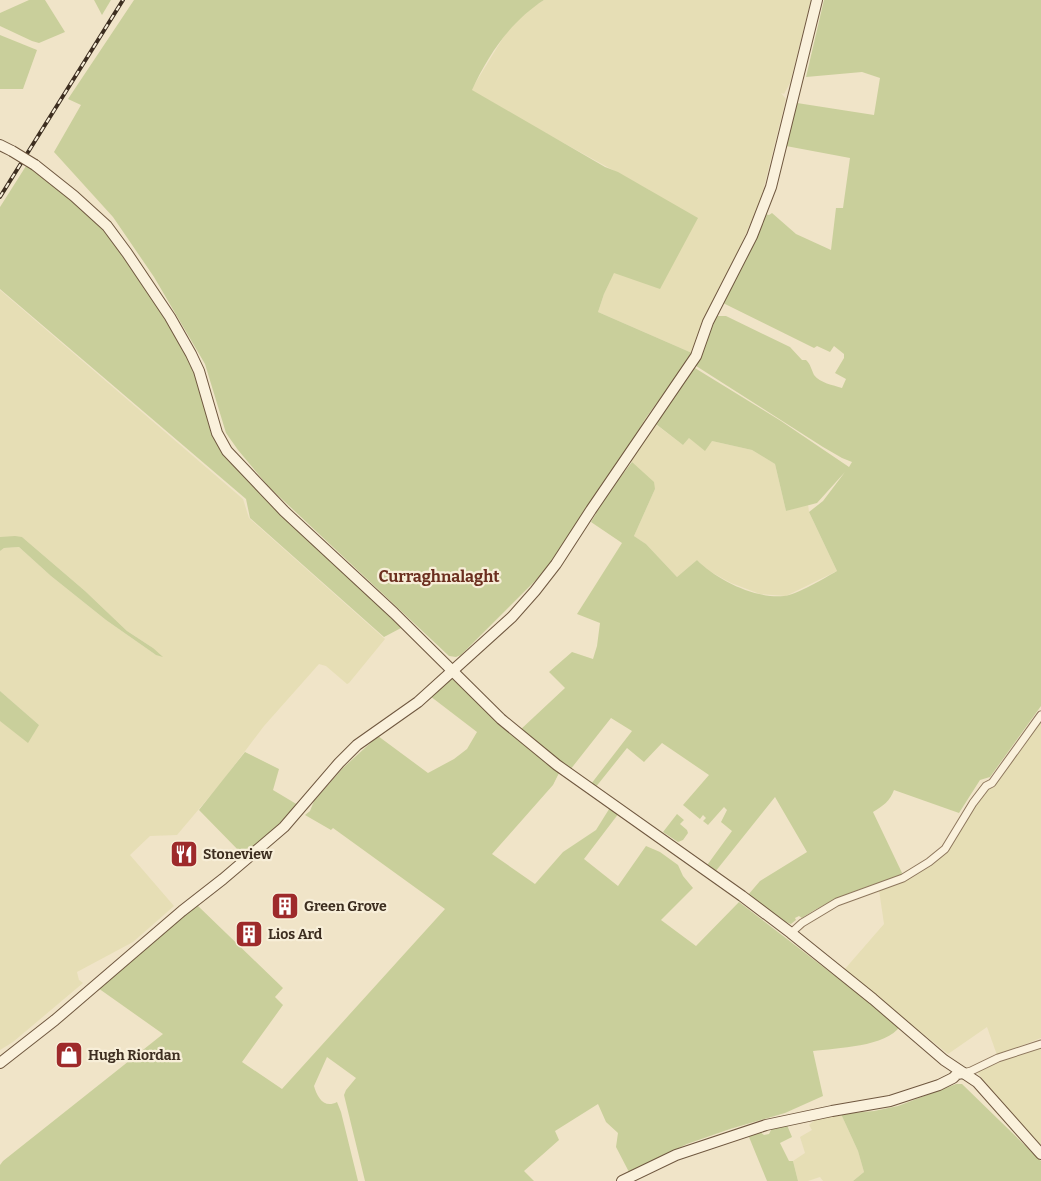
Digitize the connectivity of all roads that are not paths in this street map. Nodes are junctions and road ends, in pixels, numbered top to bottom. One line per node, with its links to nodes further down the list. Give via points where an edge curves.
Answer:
1 (817, 0): 3 (street, via 771,187 752,236 708,322 696,356 556,564 511,618)
2 (0, 145): 3 (street, bridge, via 34,165 106,226 170,317 191,354 217,433 227,451 284,511)
3 (452, 671): 5 (street, via 501,719 557,765); 7 (street, via 418,702 357,745 284,827)
4 (1041, 715): 5 (street, via 992,783 973,803 945,849 903,878 837,902)
5 (791, 933): 8 (street, via 944,1060)
6 (1041, 1044): 8 (street)
7 (0, 1063)
8 (963, 1072): 9 (street, via 977,1082); 10 (street, via 939,1085 888,1102 766,1125 676,1154)
9 (1041, 1154)
10 (622, 1181)

